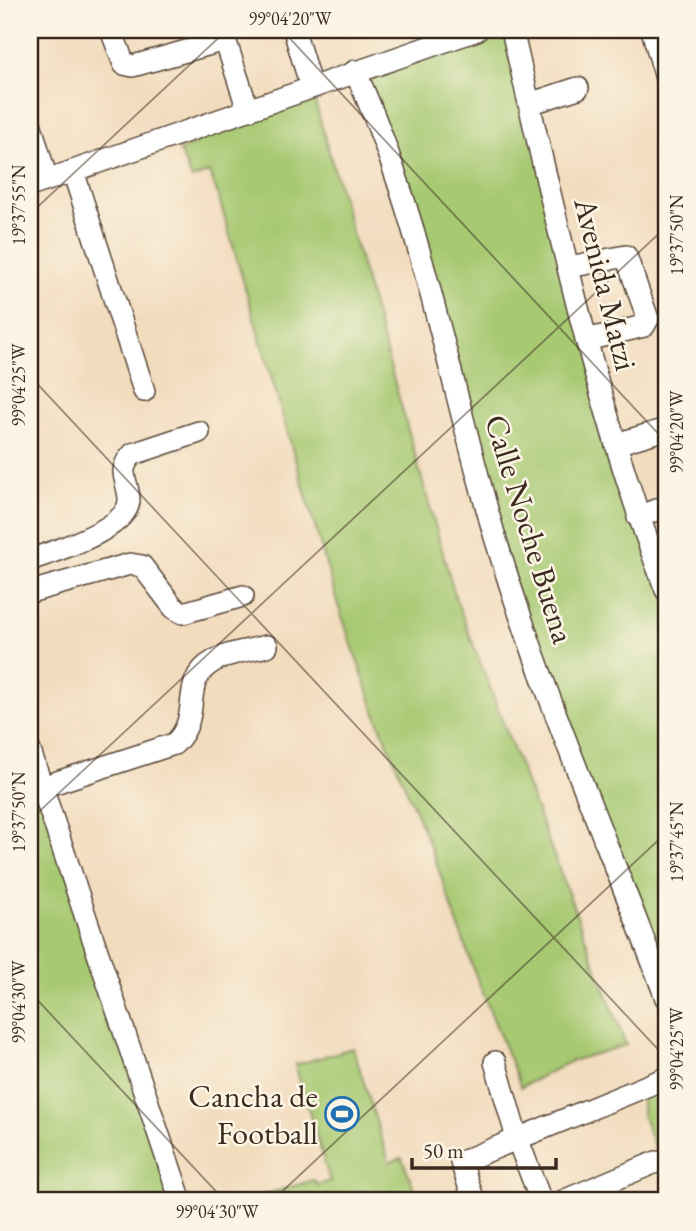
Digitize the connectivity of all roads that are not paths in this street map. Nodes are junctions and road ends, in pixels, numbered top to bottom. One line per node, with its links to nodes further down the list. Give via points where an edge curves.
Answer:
1 (111, 30): 6 (street, via 119,57 133,66)
2 (294, 30): 10 (street)
3 (477, 30): 7 (street)
4 (512, 30): 12 (street, Avenida Matzi)
5 (652, 30): 9 (street)
6 (223, 35): 13 (street)
7 (422, 38): 8 (street)
8 (355, 71): 10 (street); 32 (street, Calle Noche Buena, via 382,130 413,233 496,541 568,746)
9 (666, 78)
10 (312, 87): 13 (street)
11 (578, 88): 12 (street)
12 (529, 104): 17 (street, Avenida Matzi)
13 (248, 110): 15 (street)
14 (30, 123): 16 (street)
15 (74, 171): 16 (street); 19 (street)
16 (39, 183)
17 (569, 267): 18 (street, Avenida Matzi); 18 (street, via 626,256 648,319 644,326)
18 (586, 340): 22 (street, Avenida Matzi)
19 (144, 391)
20 (666, 429): 22 (street)
21 (200, 432): 25 (street, via 133,454 121,475 129,500 125,515 112,526)
22 (616, 444): 24 (street, Avenida Matzi)
23 (666, 506): 24 (street)
24 (638, 517): 26 (street, Avenida Matzi)
25 (30, 560)
26 (666, 590)
27 (30, 592): 28 (street, via 130,564 142,566 183,613)
28 (243, 596)
29 (267, 646): 31 (street, via 215,660 198,674 187,732 174,744)
30 (30, 751): 31 (street)
31 (42, 787): 37 (street)
32 (666, 998)
33 (495, 1062): 35 (street)
34 (666, 1078): 35 (street)
35 (517, 1138): 38 (street, via 461,1161); 39 (street)
36 (656, 1162): 40 (street)
37 (181, 1201)
38 (474, 1201)
39 (541, 1201)
40 (563, 1201)

